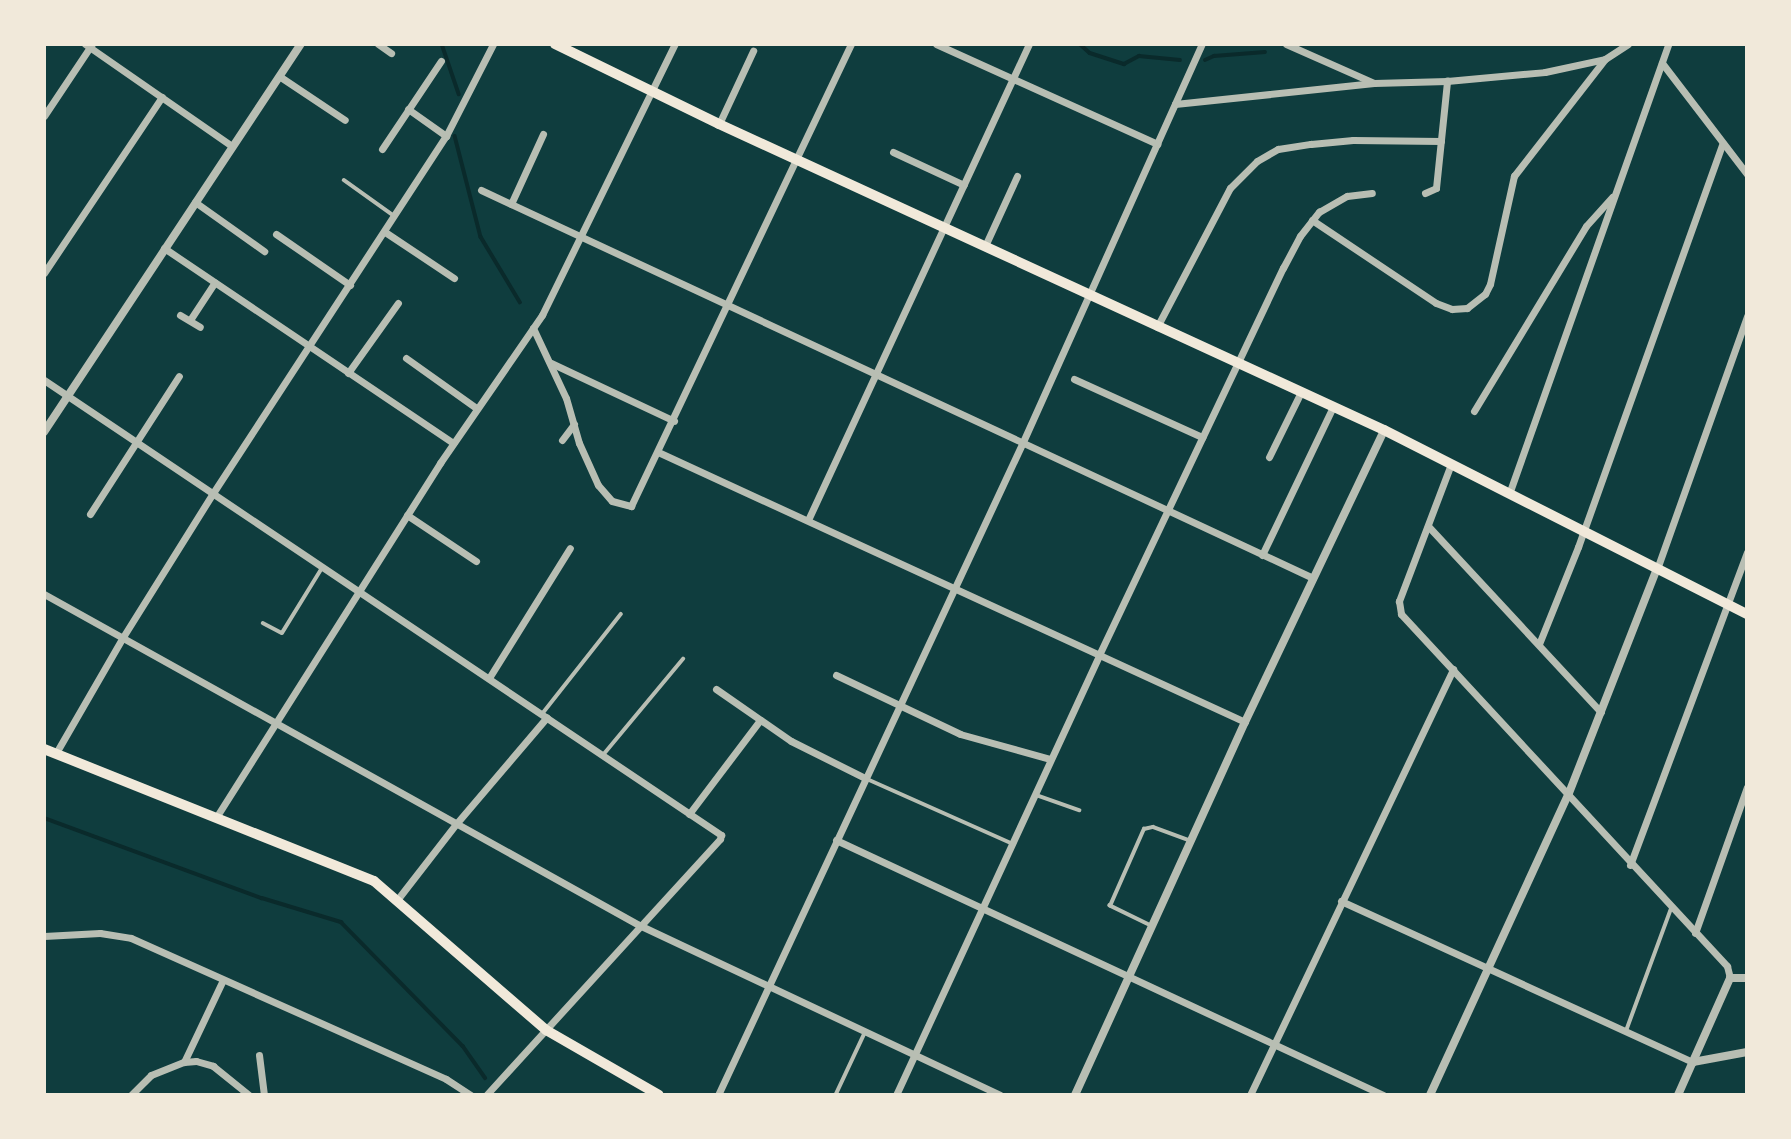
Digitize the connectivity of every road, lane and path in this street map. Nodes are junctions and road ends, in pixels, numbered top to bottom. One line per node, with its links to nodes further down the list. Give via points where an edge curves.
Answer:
1 (301, 44): 19 (street)
2 (378, 44): 15 (street)
3 (493, 44): 31 (street)
4 (555, 44): 23 (main road)
5 (675, 44): 23 (street)
6 (851, 44): 38 (street)
7 (936, 44): 20 (street)
8 (1029, 44): 20 (street)
9 (1202, 44): 25 (street)
10 (1286, 44): 22 (street)
11 (1628, 44): 16 (street)
12 (1668, 44): 18 (street)
13 (89, 45): 24 (street); 27 (street)
14 (753, 51): 29 (street)
15 (391, 52)
16 (1605, 59): 21 (street, via 1563,70); 50 (street, via 1514,176 1490,284 1467,308 1436,303)
17 (441, 61): 26 (street)
18 (1662, 63): 33 (street); 46 (street)
19 (279, 76): 28 (street); 35 (street)
20 (1013, 78): 34 (street); 42 (street)
21 (1447, 81): 22 (street); 32 (street)
22 (1374, 83): 25 (street)
23 (654, 91): 29 (main road); 54 (street)
24 (162, 97): 35 (street); 58 (street)
25 (1175, 104): 34 (street)
26 (408, 109): 31 (street); 36 (street)
27 (44, 116)
28 (345, 120)
29 (719, 124): 38 (main road)
30 (543, 134): 48 (street)
31 (446, 136): 49 (street)
32 (1441, 141): 45 (street, via 1436,188); 69 (street, via 1311,144 1279,149 1257,161 1230,188)
33 (1723, 143): 39 (street); 104 (street)
34 (1157, 144): 62 (street)
35 (232, 146): 47 (street)
36 (382, 149)
37 (893, 152): 42 (street)
38 (797, 160): 51 (main road); 64 (street)
39 (1747, 174)
40 (1017, 176): 55 (street)
41 (344, 180): 49 (lane)
42 (964, 185): 51 (street)
43 (481, 190): 48 (street)
44 (1372, 192): 50 (street, via 1336,201)
45 (1425, 193)
46 (1615, 194): 84 (street, via 1586,226); 98 (street)
47 (194, 202): 56 (street); 57 (street)
48 (512, 204): 54 (street)
49 (395, 216): 52 (street)
50 (1312, 220): 74 (street, via 1283,268)
51 (945, 227): 55 (main road); 76 (street)
52 (385, 232): 59 (street); 61 (street)
53 (276, 234): 61 (street)
54 (582, 237): 64 (street); 70 (street)
55 (985, 246): 62 (main road)
56 (164, 248): 60 (street); 81 (street)
57 (264, 251)
58 (44, 273)
59 (454, 278)
60 (215, 282): 67 (street); 71 (street)
61 (350, 285): 71 (street)
62 (1089, 295): 69 (main road); 93 (street)
63 (398, 303): 75 (street)
64 (728, 307): 76 (street); 85 (street)
65 (180, 314): 67 (street)
66 (1747, 316): 110 (street)
67 (190, 320): 68 (street)
68 (200, 327)
69 (1157, 327): 74 (main road)
70 (533, 328): 73 (street); 83 (street)
71 (307, 346): 75 (street); 97 (street)
72 (406, 358): 83 (street)
73 (551, 363): 85 (street); 86 (street)
74 (1237, 364): 80 (main road); 89 (street)
75 (348, 373): 92 (street)
76 (875, 375): 93 (street); 102 (street)
77 (178, 376): 91 (street)
78 (1074, 379): 89 (street)
79 (44, 380): 81 (street)
80 (1301, 392): 82 (main road); 95 (street)
81 (67, 396): 88 (street); 91 (street)
82 (1333, 407): 87 (main road); 107 (street)
83 (476, 408): 92 (street)
84 (1474, 411)
85 (674, 421): 94 (street)
86 (575, 424): 90 (street); 94 (street, via 583,453 605,495 626,506 633,504)
87 (1384, 430): 96 (main road); 111 (street)
88 (44, 432)
89 (1202, 438): 99 (street)
90 (562, 440)
91 (137, 442): 97 (street); 100 (street)
92 (453, 443): 101 (street)
93 (1022, 444): 99 (street); 112 (street)
94 (658, 452): 102 (street)
95 (1269, 457)
96 (1451, 464): 98 (main road); 103 (street)
97 (213, 493): 109 (street); 119 (street)
98 (1509, 494): 104 (main road)
99 (1167, 510): 107 (street); 121 (street)
100 (90, 514)
101 (407, 515): 108 (street); 113 (street)
102 (808, 520): 112 (street)
103 (1428, 526): 120 (street); 123 (street, via 1399,610)
104 (1583, 531): 110 (main road); 120 (street)
105 (570, 548): 125 (street)
106 (1747, 552): 115 (street)
107 (1262, 555): 111 (street)
108 (476, 561)
109 (324, 566): 113 (street); 118 (lane, via 282,633)
110 (1657, 569): 115 (main road); 128 (street)
111 (1313, 578): 131 (street)
112 (953, 589): 121 (street); 127 (street)
113 (359, 590): 125 (street); 132 (street)
114 (44, 594): 119 (street)
115 (1728, 605): 117 (main road); 148 (street)
116 (621, 614): 129 (lane)
117 (1747, 614)
118 (263, 623)
119 (123, 638): 132 (street); 134 (street)
120 (1539, 644): 128 (street)
121 (1099, 655): 131 (street); 136 (street)
122 (683, 659): 135 (lane)
123 (1453, 670): 139 (street); 150 (street)
124 (836, 675): 127 (street)
125 (489, 678): 129 (street)
126 (716, 689): 130 (street)
127 (899, 705): 136 (street, via 960,734); 137 (street)
128 (1601, 712): 139 (street)
129 (545, 715): 135 (street); 144 (street)
130 (760, 720): 137 (street); 142 (street)
131 (1245, 722): 146 (street)
132 (274, 723): 143 (street); 144 (street)
133 (44, 749): 134 (main road)
134 (56, 753): 143 (main road)
135 (603, 755): 142 (street)
136 (1050, 759): 140 (street)
137 (864, 778): 145 (street); 147 (lane)
138 (1747, 787): 155 (street)
139 (1569, 793): 148 (street); 157 (street)
140 (1036, 795): 141 (lane); 147 (street)
141 (1079, 810)
142 (689, 814): 153 (street, via 721,836)
143 (217, 816): 149 (main road, via 360,874)
144 (456, 824): 149 (street); 153 (street)
145 (836, 840): 152 (street); 162 (street)
146 (1192, 841): 154 (street); 154 (lane, via 1147,828 1127,867 1111,908)
147 (1013, 844): 152 (street)
148 (1630, 864): 151 (street)
149 (397, 900): 163 (main road)
150 (1341, 901): 157 (street); 166 (street)
151 (1671, 909): 155 (street); 164 (lane)
152 (982, 910): 158 (street); 170 (street)
153 (639, 925): 162 (street); 163 (street)
154 (1153, 927): 158 (street)
155 (1695, 933): 159 (street, via 1727,965)
156 (44, 936): 161 (street, via 100,933 131,938)
157 (1491, 968): 164 (street); 187 (street)
158 (1129, 978): 166 (street); 184 (street)
159 (1730, 978): 160 (street); 167 (street)
160 (1747, 978)
161 (223, 980): 172 (street); 178 (street, via 446,1079)
162 (769, 986): 165 (street); 181 (street)
163 (546, 1030): 179 (street); 180 (main road)
164 (1626, 1031): 173 (street)
165 (865, 1032): 170 (street); 174 (lane)
166 (1273, 1045): 185 (street); 186 (street)
167 (1699, 1049): 171 (street); 173 (street)
168 (1747, 1052): 171 (street)
169 (259, 1055): 177 (street)
170 (915, 1055): 182 (street); 183 (street)
171 (1705, 1060): 173 (street)
172 (184, 1062): 175 (street, via 151,1075); 176 (street, via 213,1066)
173 (1693, 1062): 188 (street)
174 (836, 1094)
175 (131, 1095)
176 (249, 1095)
177 (264, 1095)
178 (471, 1095)
179 (486, 1095)
180 (659, 1095)
181 (718, 1095)
182 (896, 1095)
183 (1000, 1095)
184 (1075, 1095)
185 (1251, 1095)
186 (1382, 1095)
187 (1430, 1095)
188 (1678, 1095)

